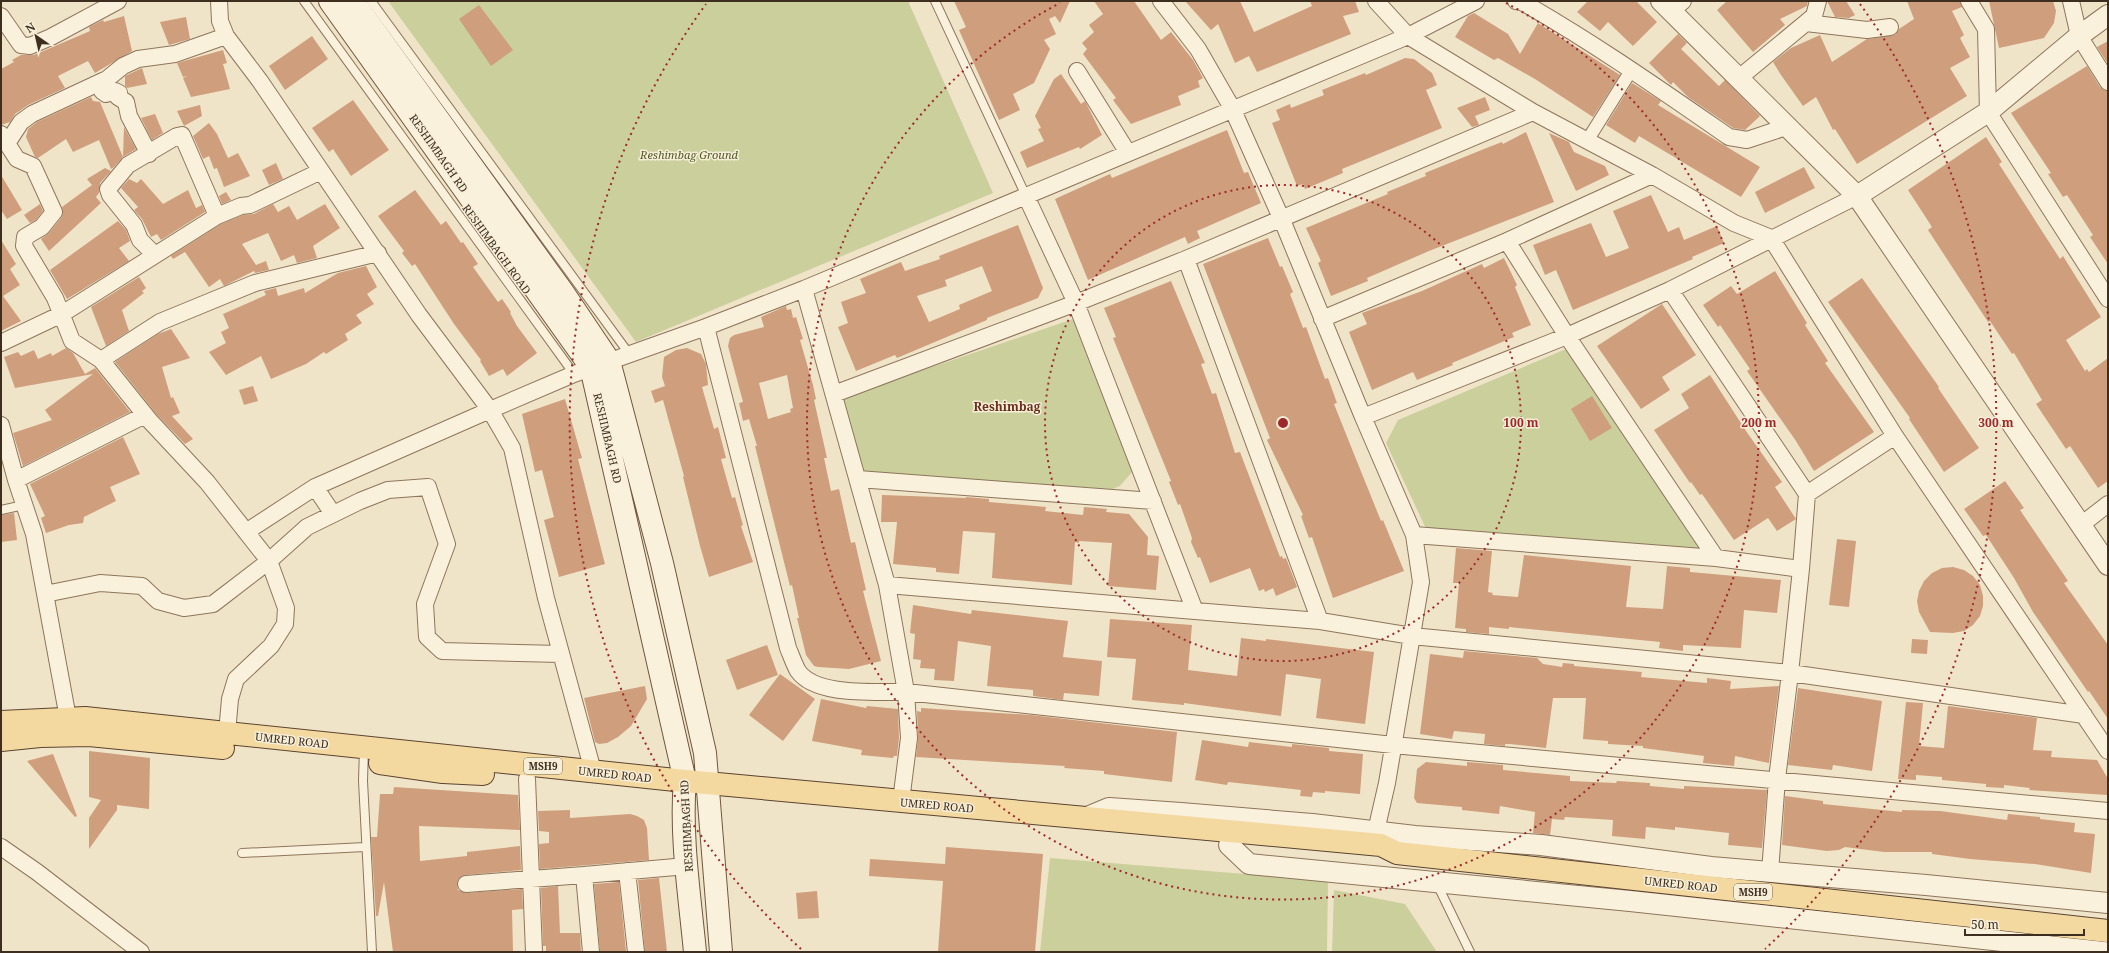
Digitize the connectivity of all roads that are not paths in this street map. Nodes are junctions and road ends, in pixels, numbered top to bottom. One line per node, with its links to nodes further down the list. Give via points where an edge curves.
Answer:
1 (118, 1): 17 (street, via 30,46 21,45)
2 (219, 1): 20 (street, via 220,21)
3 (304, 1): 58 (lane, RESHIMBAGH ROAD)
4 (330, 1): 58 (main road, RESHIMBAGH RD)
5 (353, 1): 58 (main road, via 605,352)
6 (371, 1): 56 (lane)
7 (935, 1): 38 (lane)
8 (1161, 1): 28 (street, via 1198,49)
9 (1376, 1): 21 (street)
10 (1476, 1): 21 (street)
11 (1516, 1): 23 (street, via 1570,30)
12 (1818, 1): 18 (street, via 1814,16)
13 (1969, 1): 30 (street, via 1986,29)
14 (2072, 1): 22 (street)
15 (1672, 4): 25 (street)
16 (2108, 14): 22 (street)
17 (1, 16)
18 (1806, 23): 19 (street, via 1867,30); 25 (street)
19 (1890, 26)
20 (226, 36): 27 (street, via 175,54 138,59); 36 (street)
21 (1408, 36): 28 (street); 29 (street)
22 (2079, 36): 26 (street); 30 (street)
23 (1632, 69): 31 (street, via 1729,137 1747,140); 33 (street)
24 (1077, 71): 34 (street)
25 (1739, 78): 31 (street)
26 (2108, 82)
27 (99, 83): 32 (street, via 32,114); 35 (street, via 106,94 115,91 119,93 118,97 126,102 129,116)
28 (1232, 108): 34 (street); 41 (street)
29 (1533, 112): 33 (street); 41 (street)
30 (1988, 112): 39 (street); 49 (street)
31 (1789, 126): 39 (street)
32 (4, 138): 51 (street, via 17,159 33,166 54,212 42,227 25,237 24,246)
33 (1587, 141): 37 (street)
34 (1128, 153): 38 (street)
35 (149, 154): 40 (street, via 182,135); 45 (street, via 128,165 108,189 134,225 140,240)
36 (321, 171): 40 (street, via 250,205); 44 (street)
37 (1652, 175): 42 (street, via 1734,223); 43 (street)
38 (1026, 196): 47 (street); 50 (street)
39 (1857, 196): 42 (street); 74 (street)
40 (217, 216): 45 (street)
41 (1282, 220): 46 (street); 52 (street)
42 (1771, 238): 48 (street); 64 (street)
43 (1507, 242): 52 (street); 54 (street)
44 (378, 254): 57 (street, via 255,283 160,322); 60 (street, via 419,315)
45 (155, 255): 51 (street)
46 (1186, 259): 50 (street); 84 (street)
47 (804, 289): 53 (street); 59 (street)
48 (1670, 290): 54 (street); 68 (street)
49 (2108, 299)
50 (1076, 303): 59 (street); 69 (street)
51 (62, 314): 55 (street); 57 (street, via 72,341)
52 (1322, 319): 62 (street)
53 (706, 327): 56 (street); 88 (street, via 788,648 799,672 815,684 837,690)
54 (1566, 336): 62 (street); 77 (street)
55 (1, 343)
56 (630, 354): 58 (street)
57 (100, 360): 61 (street)
58 (592, 368): 60 (street); 100 (main road, RESHIMBAGH RD); 101 (main road, via 662,563 705,753)
59 (834, 394): 65 (street)
60 (490, 410): 67 (street); 86 (street, via 512,448)
61 (145, 415): 66 (street); 75 (street, via 207,482)
62 (1363, 417): 76 (street)
63 (1, 425): 66 (street)
64 (1895, 436): 68 (street); 89 (street)
65 (858, 479): 69 (street); 81 (street)
66 (16, 480): 71 (street)
67 (315, 487): 73 (street); 75 (street)
68 (1807, 494): 80 (street)
69 (1153, 501): 83 (street)
70 (2108, 504): 74 (street)
71 (24, 505): 72 (lane); 82 (street, via 34,534)
72 (1, 510)
73 (333, 514): 78 (street, via 307,527); 86 (street, via 388,490 428,487 447,544 425,604 427,638 442,651)
74 (2081, 525): 79 (street)
75 (246, 532): 78 (street)
76 (1414, 535): 77 (street); 85 (street, via 1421,582)
77 (1716, 558): 80 (street)
78 (269, 561): 82 (street, via 213,604 184,608 158,601 142,586 100,583); 92 (street, via 286,608 285,624 271,646 236,679 230,699)
79 (2108, 565)
80 (1800, 569): 87 (street)
81 (887, 585): 83 (street); 88 (street)
82 (45, 594): 91 (street)
83 (1195, 611): 84 (street)
84 (1320, 621): 85 (street)
85 (1412, 636): 87 (street); 94 (street)
86 (562, 654): 97 (street)
87 (1790, 673): 89 (street); 99 (street)
88 (906, 692): 94 (street); 102 (street, via 909,738)
89 (2084, 715): 95 (street)
90 (1, 722): 91 (main road, UMRED ROAD / MSH9)
91 (70, 727): 92 (main road, UMRED ROAD / MSH9, via 85,718); 93 (main road, via 40,736); 96 (main road, via 89,735)
92 (227, 733): 96 (main road, UMRED ROAD / MSH9)
93 (1, 740)
94 (1393, 745): 99 (street); 106 (street)
95 (2108, 751)
96 (364, 754): 97 (main road, UMRED ROAD / MSH9); 98 (main road, via 443,772); 109 (lane)
97 (594, 778): 98 (main road); 100 (main road)
98 (527, 779): 116 (street)
99 (1778, 780): 103 (street); 114 (street)
100 (685, 788): 101 (main road); 112 (main road, RESHIMBAGH RD)
101 (709, 790): 102 (main road, UMRED ROAD); 104 (main road); 127 (main road)
102 (902, 801): 104 (main road, UMRED ROAD)
103 (2108, 811)
104 (999, 817): 105 (main road, UMRED ROAD); 107 (main road)
105 (1085, 818): 106 (street, via 1110,808); 111 (main road, UMRED ROAD, via 1380,845)
106 (1376, 830): 114 (street, via 1415,836 1541,845)
107 (1229, 845): 111 (main road, via 1378,859); 117 (street, via 1249,864)
108 (1, 847): 121 (street)
109 (365, 847): 110 (lane); 122 (lane)
110 (242, 852)
111 (1397, 853): 120 (main road, UMRED ROAD / MSH9)
112 (688, 866): 113 (street); 126 (main road, RESHIMBAGH RD)
113 (627, 871): 115 (street); 125 (street)
114 (1770, 872): 119 (street)
115 (584, 875): 116 (street); 124 (street)
116 (531, 879): 118 (street); 123 (street)
117 (1436, 881): 128 (lane); 129 (street)
118 (466, 884)
119 (2108, 903)
120 (2108, 931)
121 (140, 952)
122 (372, 952)
123 (534, 952)
124 (591, 952)
125 (636, 952)
126 (696, 952)
127 (722, 952)
128 (1470, 952)
129 (2096, 952)

